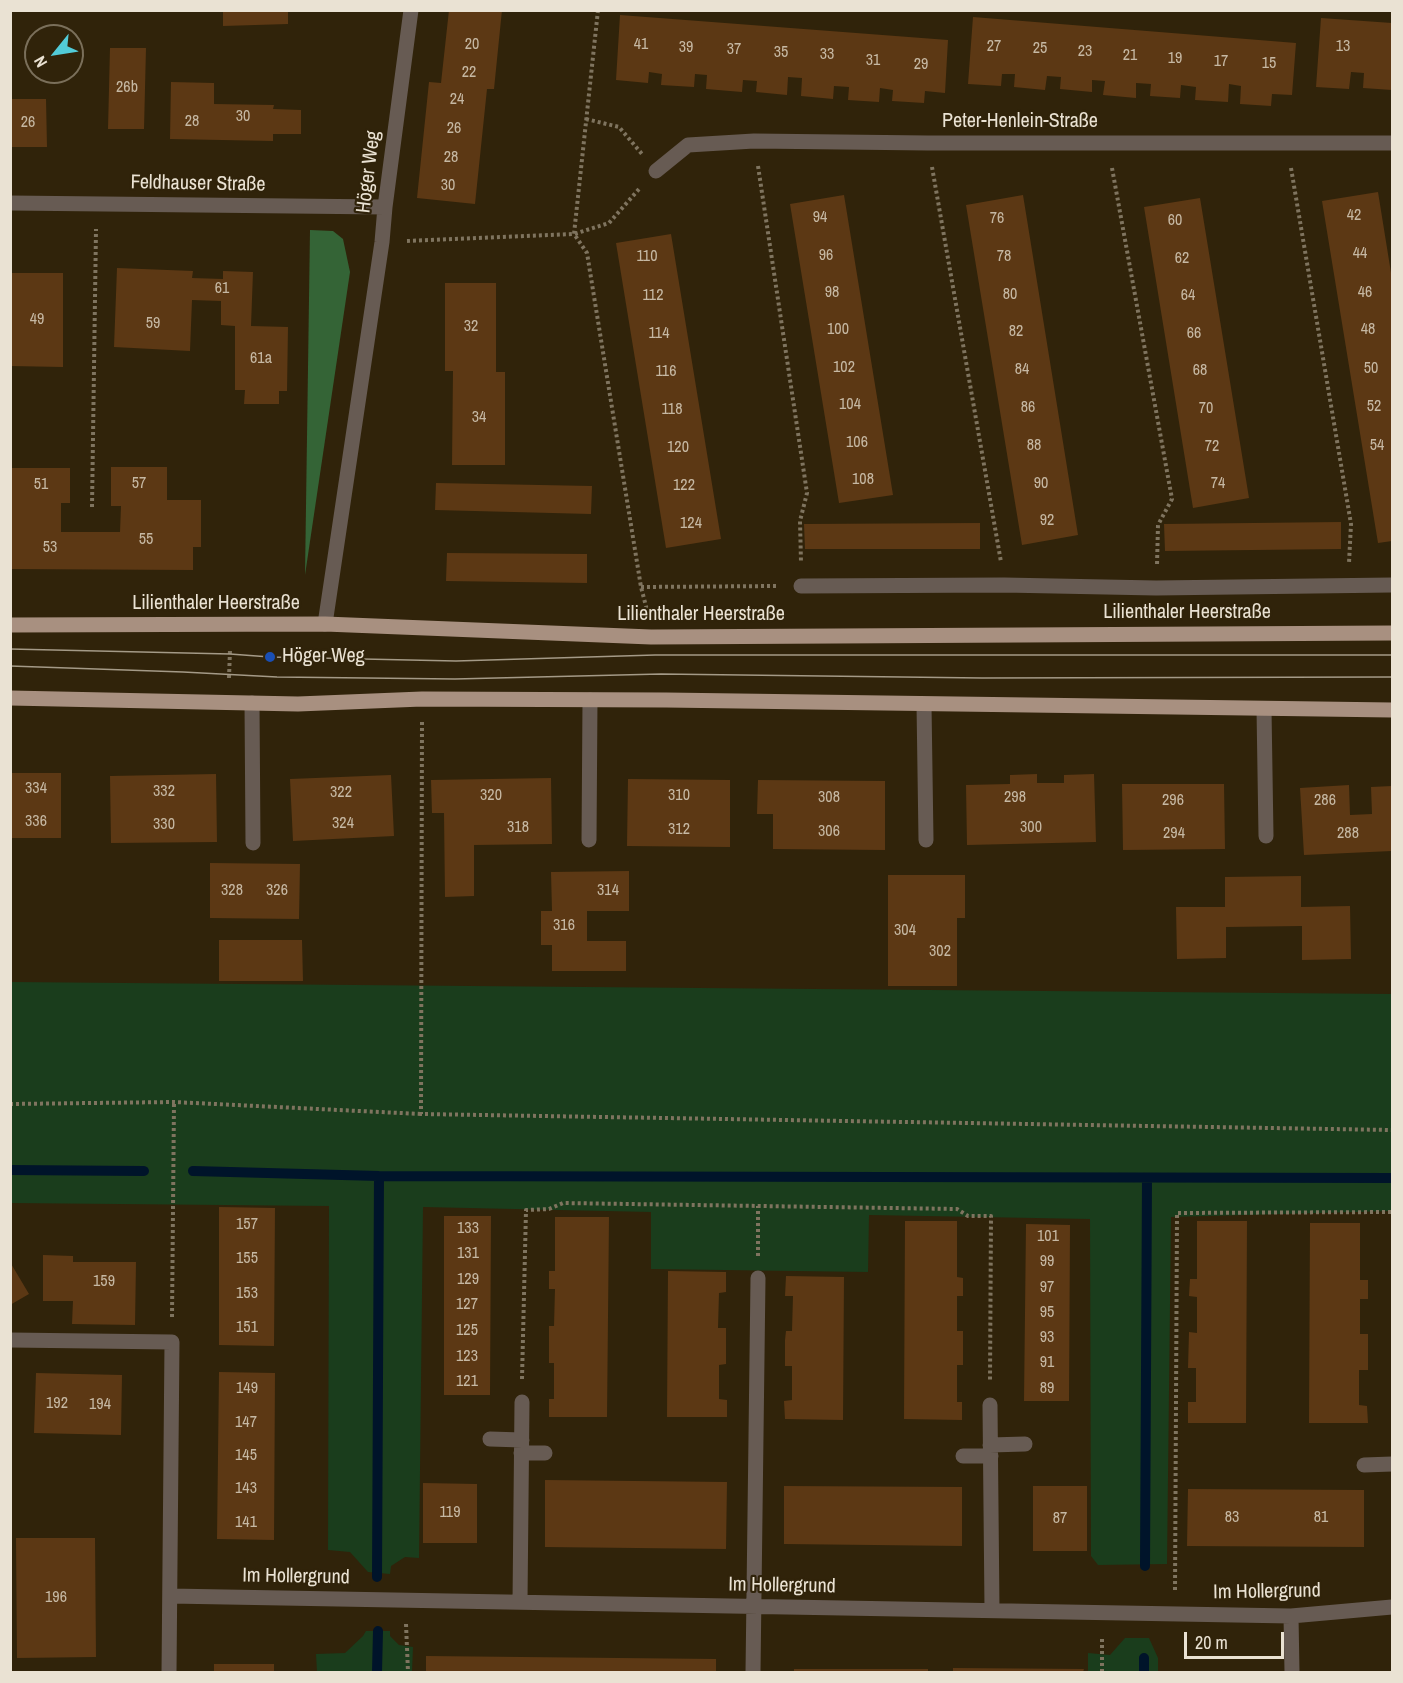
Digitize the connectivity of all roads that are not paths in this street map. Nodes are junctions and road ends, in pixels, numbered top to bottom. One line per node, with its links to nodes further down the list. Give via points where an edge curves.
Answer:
1 (411, 10): 5 (street, Höger Weg)
2 (1392, 143): 3 (street, Peter-Henlein-Straße, via 754,141 688,145)
3 (657, 171)
4 (10, 203): 5 (street, Feldhauser Straße)
5 (385, 207): 8 (street, Höger Weg)
6 (1392, 585): 7 (street)
7 (801, 586)
8 (325, 624): 9 (main road, Lilienthaler Heerstraße); 10 (main road, Lilienthaler Heerstraße, via 651,637)
9 (10, 625)
10 (1392, 633)
11 (10, 698): 13 (main road)
12 (590, 700): 13 (main road); 14 (main road); 18 (street)
13 (252, 703): 20 (street)
14 (924, 704): 15 (main road); 19 (street)
15 (1264, 708): 16 (main road); 17 (street)
16 (1392, 710)
17 (1266, 837)
18 (589, 840)
19 (926, 840)
20 (253, 843)
21 (758, 1278): 35 (street)
22 (10, 1340): 33 (street, via 172,1342)
23 (522, 1402): 27 (street)
24 (990, 1406): 28 (street)
25 (490, 1439): 27 (street)
26 (1025, 1444): 28 (street)
27 (521, 1446): 29 (street); 34 (street)
28 (990, 1451): 30 (street); 37 (street)
29 (545, 1453)
30 (963, 1456)
31 (1392, 1464): 32 (street)
32 (1365, 1465)
33 (170, 1596): 34 (street, Im Hollergrund); 39 (street)
34 (520, 1602): 35 (street, Im Hollergrund)
35 (754, 1606): 37 (street, Im Hollergrund); 40 (street)
36 (1392, 1607): 38 (street, Im Hollergrund)
37 (992, 1610): 38 (street, Im Hollergrund)
38 (1291, 1616): 41 (street)
39 (169, 1672)
40 (753, 1672)
41 (1292, 1672)

